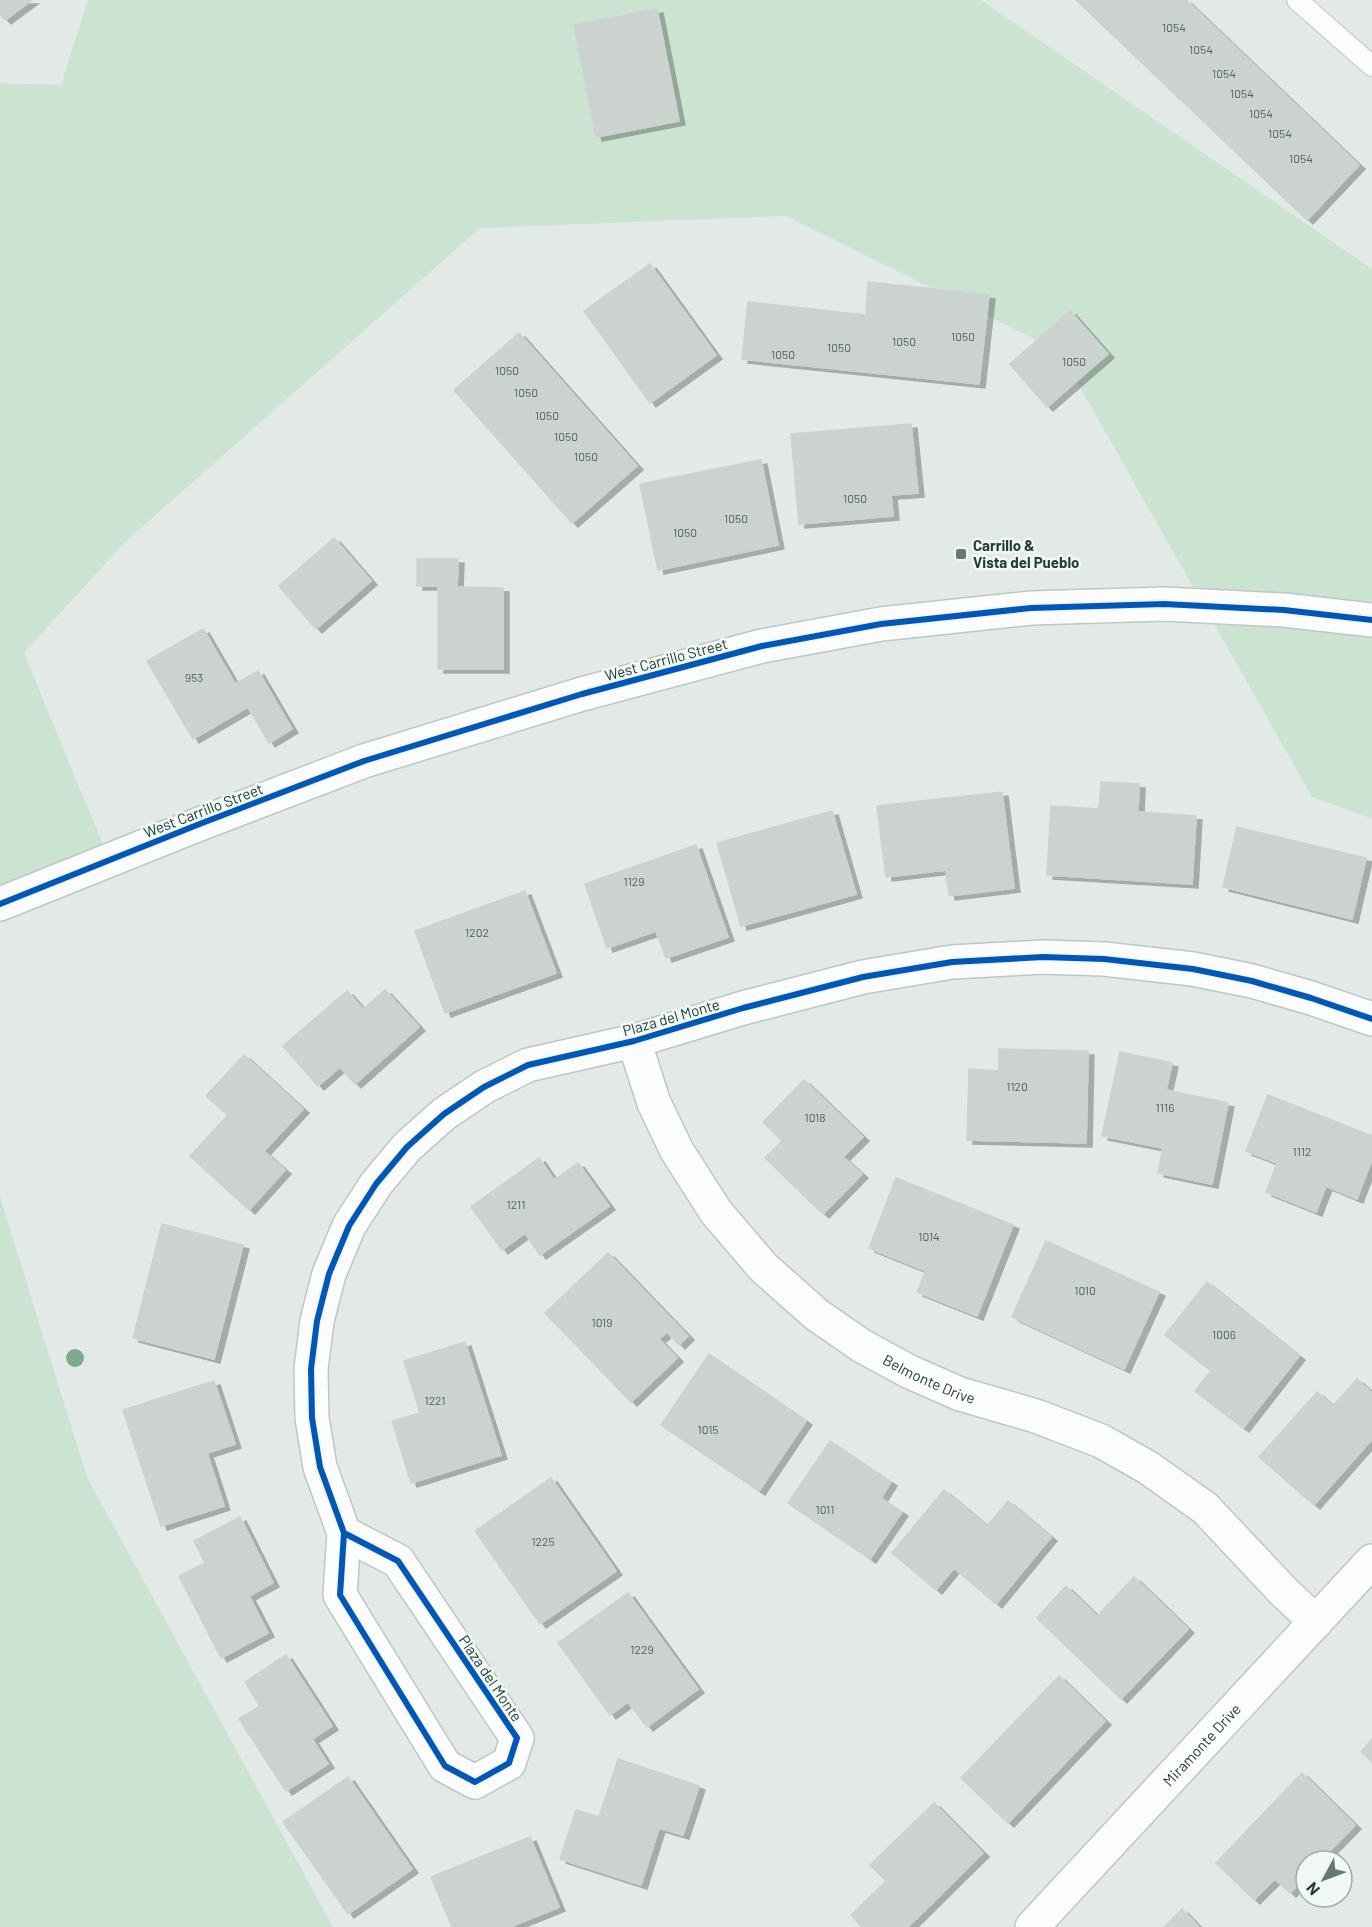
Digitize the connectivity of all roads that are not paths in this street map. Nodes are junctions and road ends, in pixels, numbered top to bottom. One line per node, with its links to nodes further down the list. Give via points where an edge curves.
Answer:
1 (1297, 0): 2 (lane)
2 (1372, 66)
3 (1372, 620): 4 (street, West Carrillo Street, via 1284,610 1164,604 1031,608 880,624 762,646 582,694 364,761)
4 (0, 904)
5 (1372, 1019): 6 (street, Plaza del Monte, via 1252,981 1193,969 1043,957 952,962 863,977)
6 (634, 1041): 7 (street, Plaza del Monte, via 528,1065 484,1087 444,1114 407,1147 349,1226 329,1274 317,1321 311,1369 312,1418 320,1467); 9 (street, Belmonte Drive, via 654,1102 677,1151 716,1212 763,1267 817,1316 862,1347 910,1372 960,1394 1090,1437 1147,1467 1205,1508)
7 (344, 1533): 7 (street, Plaza del Monte, via 340,1594 444,1766 475,1782 508,1763 517,1738 398,1561)
8 (1372, 1561): 9 (street, Miramonte Drive)
9 (1316, 1622): 10 (street, Miramonte Drive)
10 (1032, 1927)

